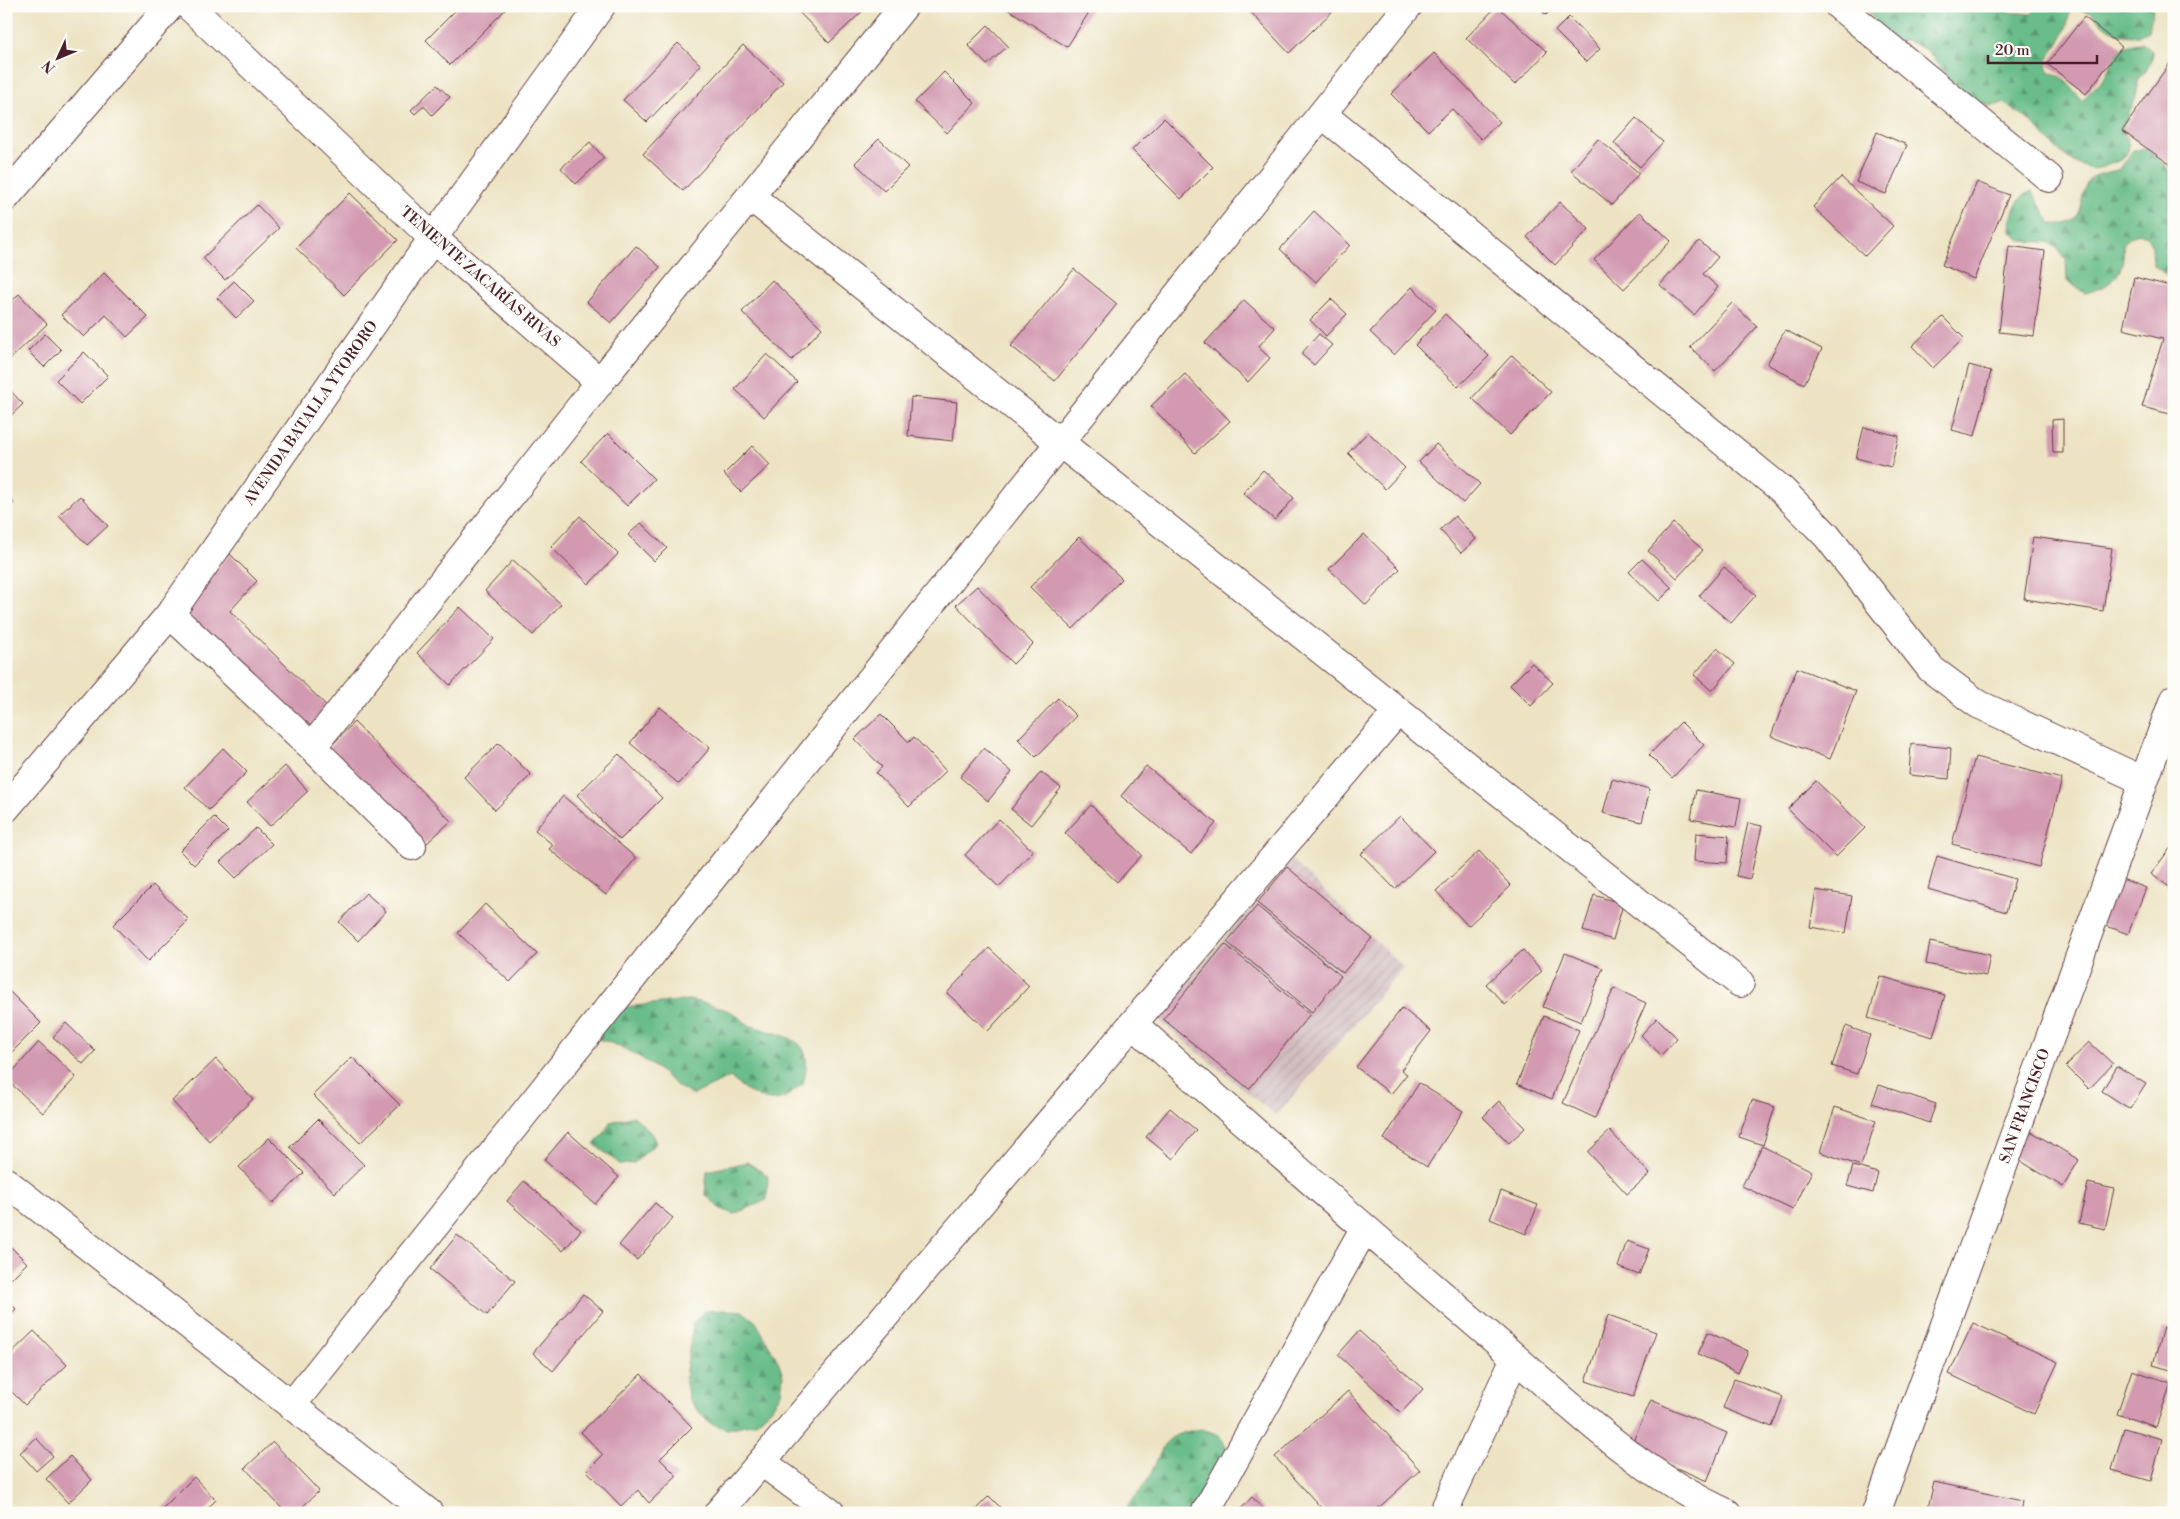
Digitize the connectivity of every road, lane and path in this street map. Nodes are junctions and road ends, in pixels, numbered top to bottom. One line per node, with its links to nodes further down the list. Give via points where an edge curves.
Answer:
1 (170, 6): 9 (street)
2 (189, 6): 11 (street, TENIENTE ZACARÍAS RIVAS)
3 (602, 6): 11 (street, AVENIDA BATALLA YTORORO)
4 (904, 6): 10 (street)
5 (1408, 6): 7 (street)
6 (1839, 6): 8 (street)
7 (1322, 114): 13 (street); 18 (street, via 1782,490 1827,536 1931,669 1978,704)
8 (2049, 178)
9 (6, 197)
10 (751, 197): 12 (street); 13 (street)
11 (433, 238): 12 (street, TENIENTE ZACARÍAS RIVAS); 14 (street, AVENIDA BATALLA YTORORO)
12 (600, 382): 17 (street)
13 (1060, 444): 16 (street); 26 (street)
14 (170, 614): 17 (street); 19 (street, AVENIDA BATALLA YTORORO)
15 (2174, 699): 18 (street, SAN FRANCISCO)
16 (1398, 712): 21 (street); 22 (street)
17 (312, 747): 20 (street)
18 (2144, 781): 34 (street, SAN FRANCISCO)
19 (6, 808)
20 (412, 846)
21 (1740, 983)
22 (1133, 1024): 24 (street); 27 (street)
23 (6, 1182): 26 (street)
24 (1364, 1229): 25 (street); 31 (street)
25 (1515, 1358): 32 (street); 33 (street, via 1635,1460 1699,1500)
26 (291, 1406): 28 (street)
27 (762, 1462): 29 (street); 30 (street)
28 (429, 1513)
29 (718, 1513)
30 (831, 1513)
31 (1205, 1513)
32 (1443, 1513)
33 (1727, 1513)
34 (1876, 1513)

